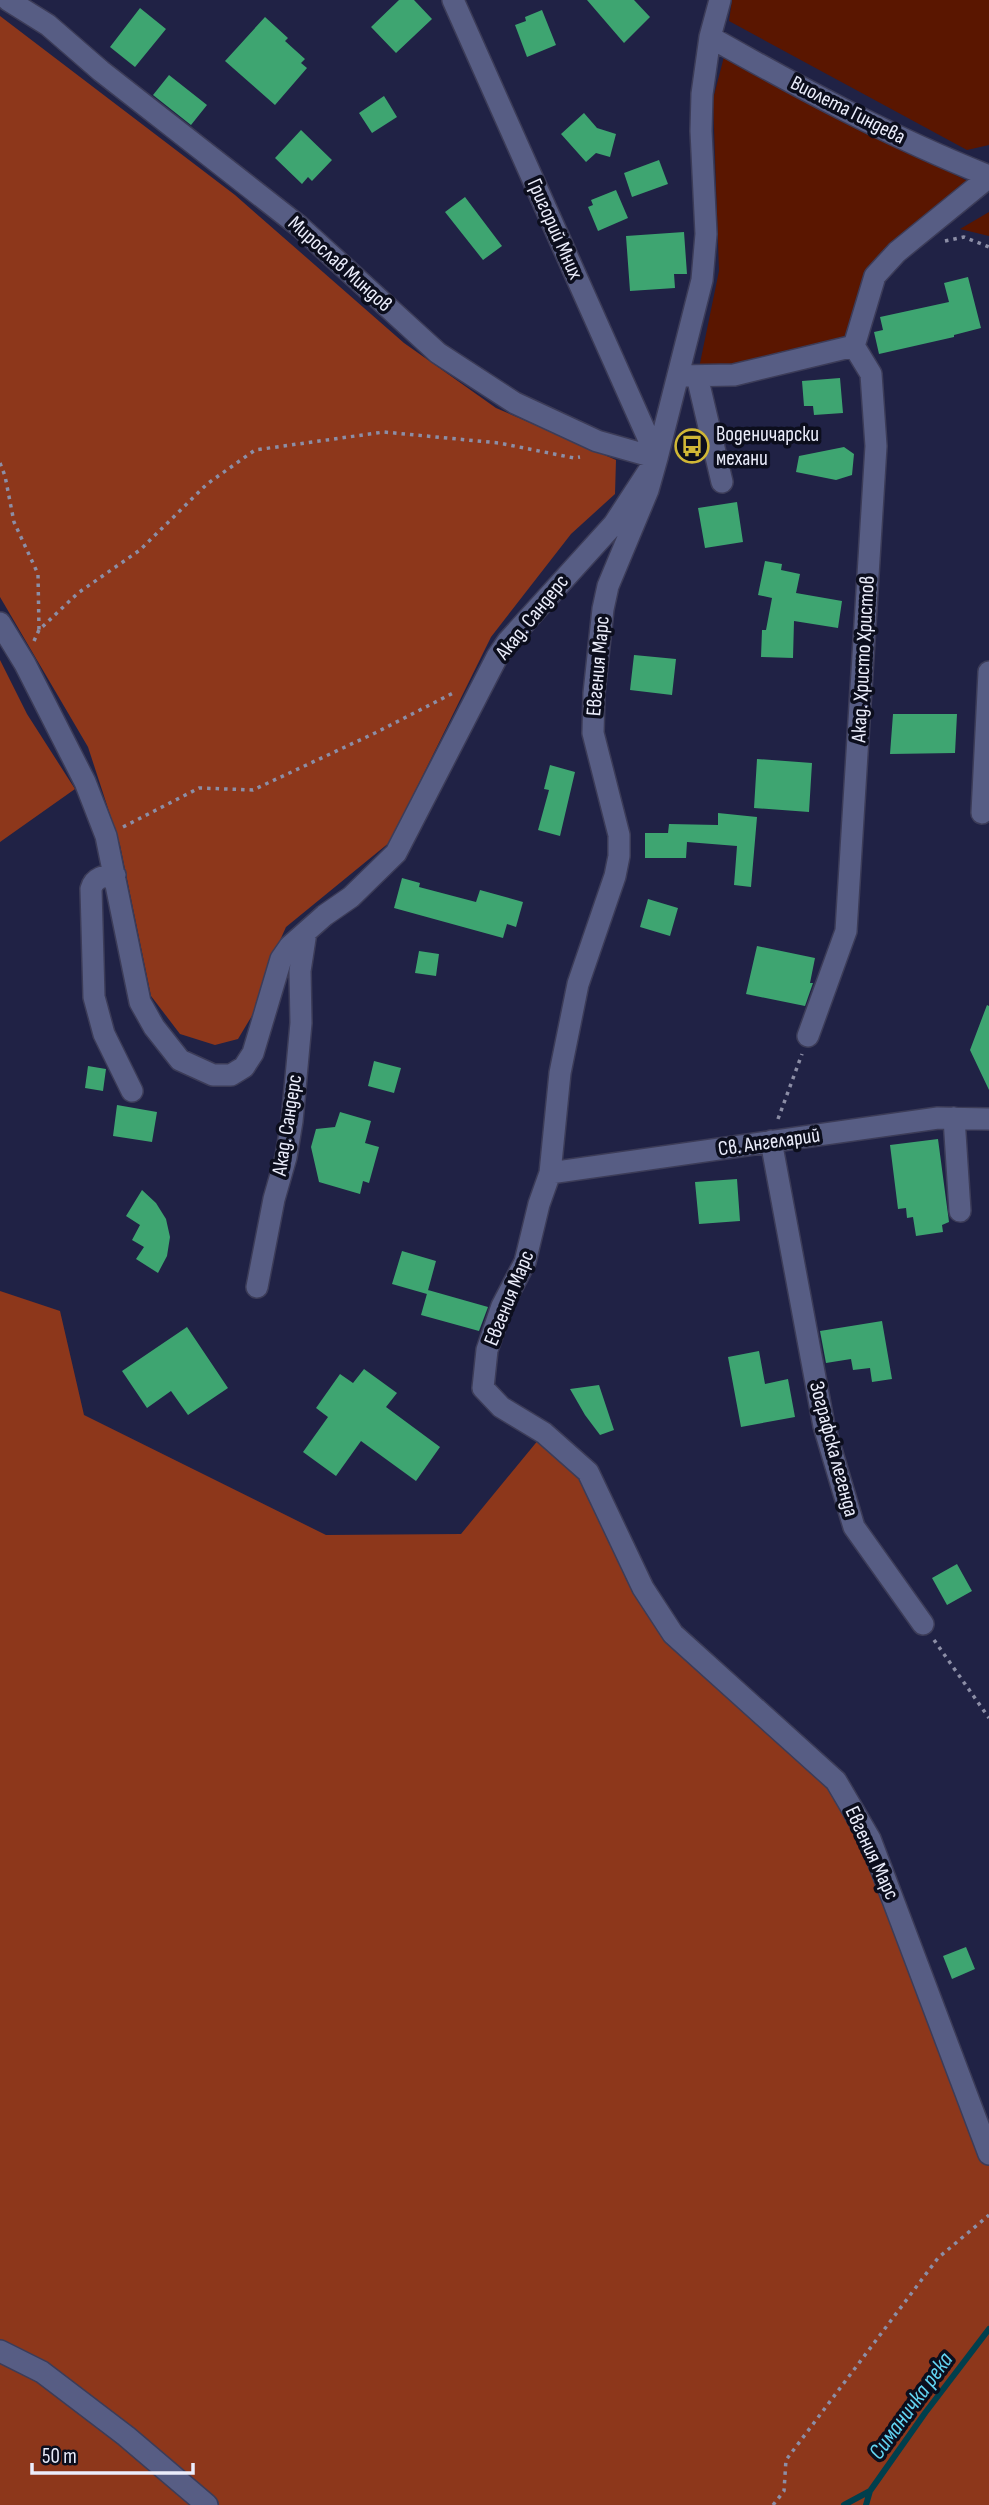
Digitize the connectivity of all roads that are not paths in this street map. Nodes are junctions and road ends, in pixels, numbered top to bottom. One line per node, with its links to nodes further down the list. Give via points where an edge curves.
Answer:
1 (8, 0): 5 (street, Мирослав Миндов)
2 (32, 0): 5 (street, Мирослав Миндов)
3 (453, 0): 10 (street, Григорий Мних)
4 (720, 0): 6 (street, Акад. Сандерс)
5 (48, 25): 10 (street, Мирослав Миндов, via 299,226 438,353 515,403 597,441)
6 (710, 37): 7 (street, Виолета Гиндева, via 894,134); 9 (street, Акад. Сандерс, via 701,131 706,234)
7 (989, 177): 8 (street, via 897,252 875,276)
8 (854, 346): 9 (street, via 734,375); 17 (street, Акад. Христо Христов, via 871,373 876,446 848,905 846,931)
9 (688, 376): 10 (street, Акад. Сандерс); 11 (street)
10 (657, 458): 16 (street, Акад. Сандерс, via 614,524 508,641 396,853); 22 (street, Евгения Марс, via 603,609 593,733 616,824 619,856 578,984 560,1073)
11 (722, 482)
12 (0, 623): 15 (street, via 85,782)
13 (989, 672): 14 (street)
14 (982, 813)
15 (115, 875): 16 (street, via 140,1002 180,1060 213,1075 231,1075 244,1067 281,959); 18 (street, via 92,882 94,997 104,1034)
16 (306, 932): 24 (street, Акад. Сандерс, via 292,1121)
17 (808, 1036)
18 (132, 1090)
19 (954, 1118): 20 (street, Св. Ангеларий); 21 (street, Св. Ангеларий); 23 (street)
20 (989, 1119)
21 (771, 1141): 22 (street, Св. Ангеларий); 25 (street, Зографска легенда, via 824,1426 854,1527)
22 (550, 1173): 26 (street, Евгения Марс, via 525,1262 506,1297 487,1350 483,1388 501,1407 544,1433 588,1472 642,1588 673,1634 836,1781 870,1839)
23 (960, 1211)
24 (257, 1287)
25 (923, 1624)
26 (989, 2154)
27 (0, 2351): 28 (street, via 42,2372)
28 (207, 2505)

